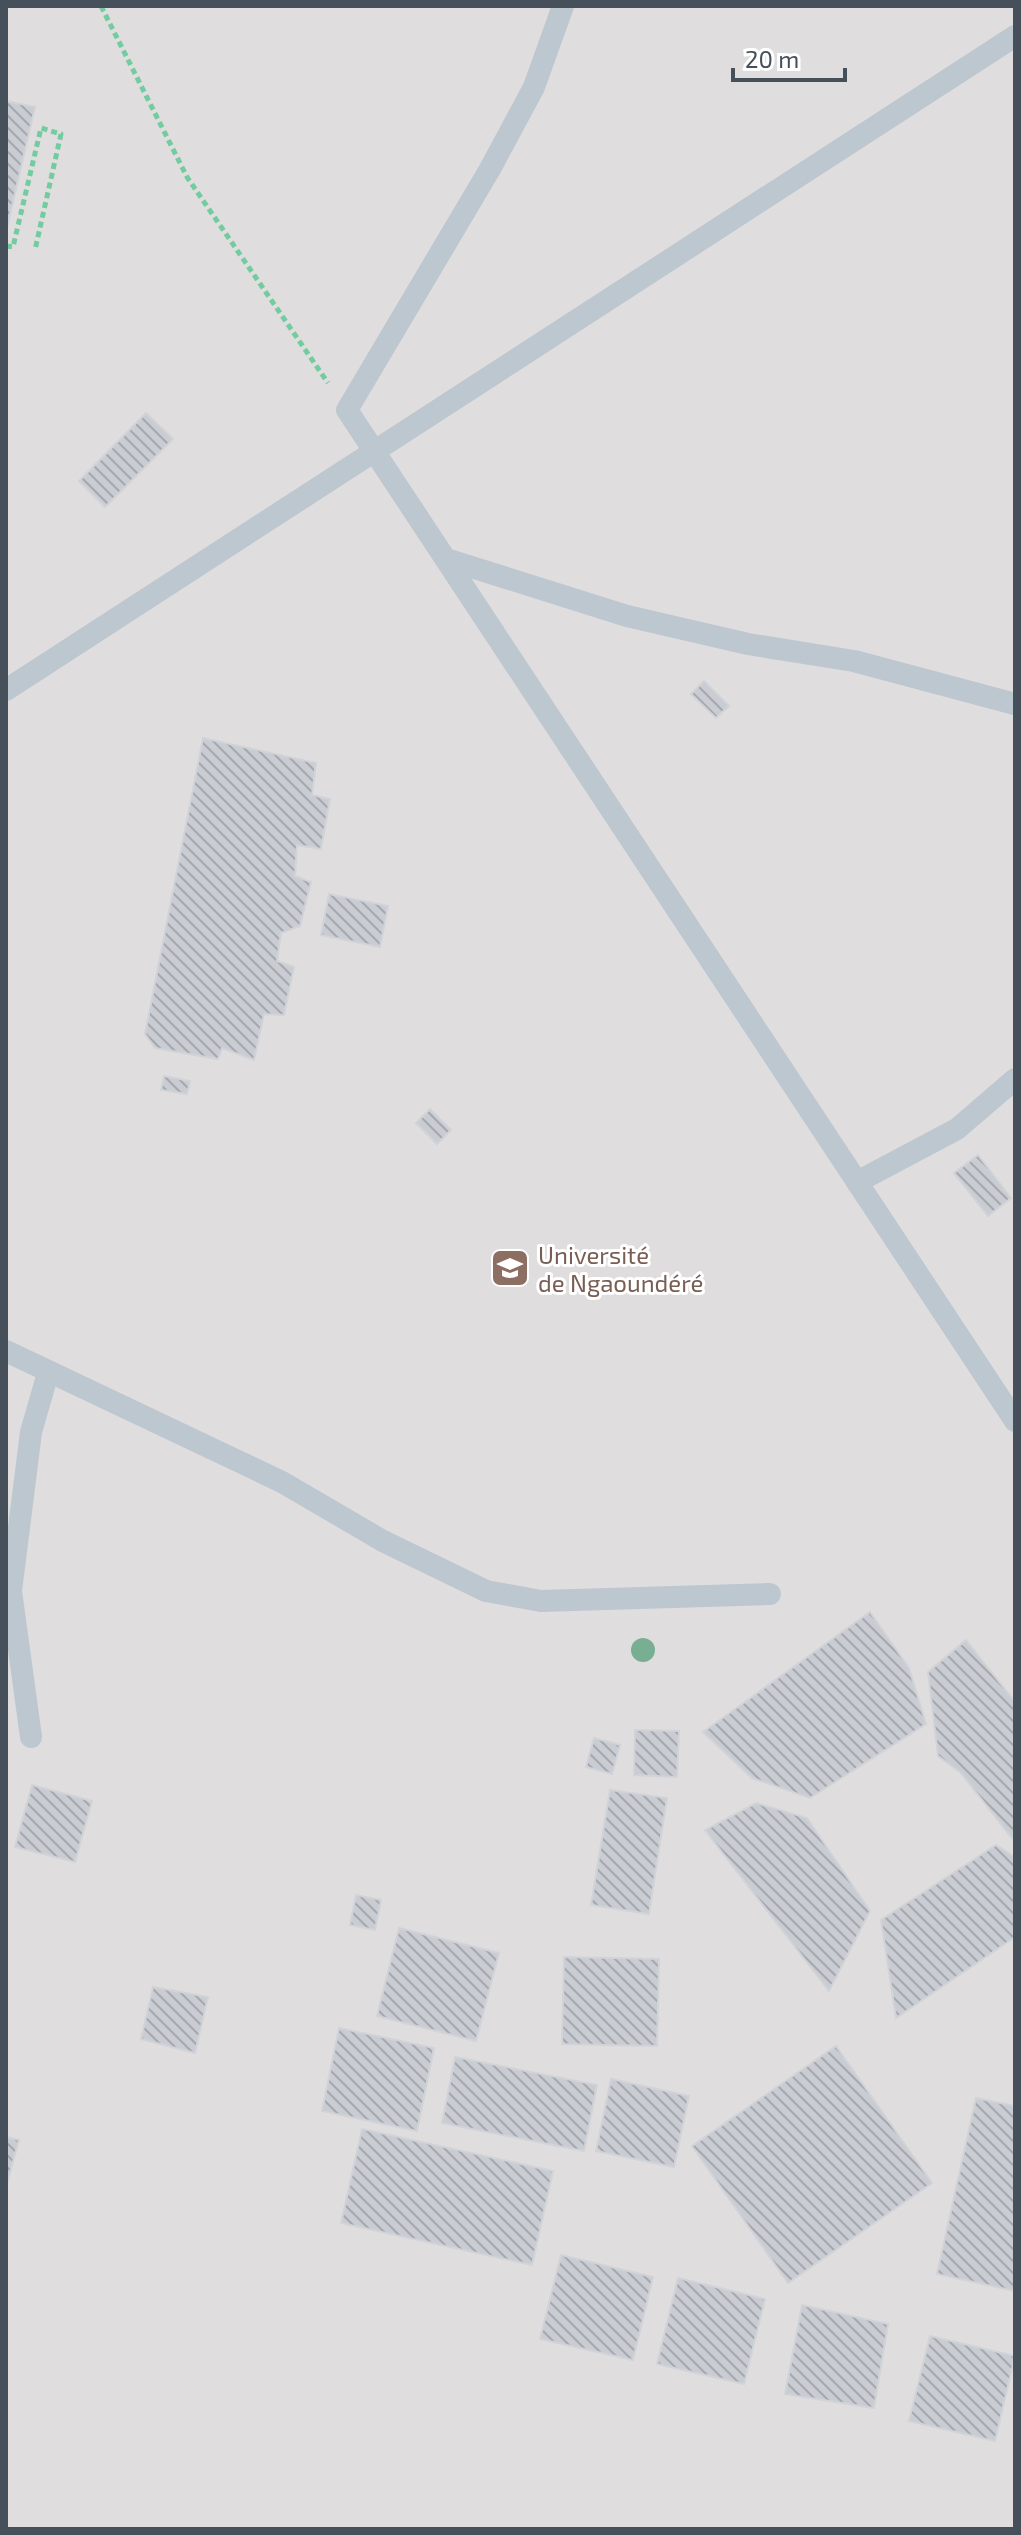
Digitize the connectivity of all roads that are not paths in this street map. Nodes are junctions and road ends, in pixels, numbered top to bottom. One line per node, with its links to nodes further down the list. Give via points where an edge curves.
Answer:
1 (563, 6): 3 (lane, via 534,87 498,156 347,410)
2 (1015, 36): 3 (lane)
3 (372, 452): 4 (lane); 5 (lane)
4 (446, 559): 6 (lane, via 627,616 854,661); 8 (lane)
5 (6, 690)
6 (1015, 704)
7 (1015, 1079): 8 (lane, via 957,1129)
8 (857, 1182): 11 (lane)
9 (6, 1351): 10 (lane)
10 (48, 1373): 12 (lane, via 282,1482 383,1541 486,1591 541,1601); 13 (lane, via 31,1432 11,1591)
11 (1015, 1421)
12 (770, 1594)
13 (31, 1737)

